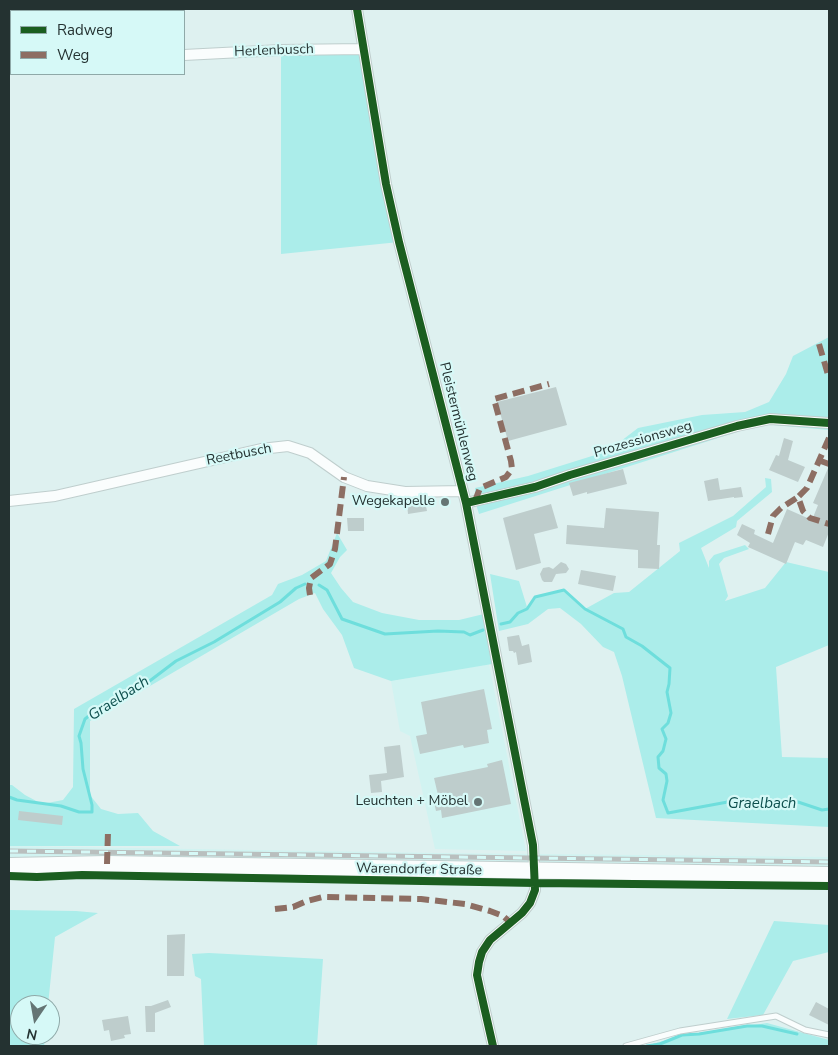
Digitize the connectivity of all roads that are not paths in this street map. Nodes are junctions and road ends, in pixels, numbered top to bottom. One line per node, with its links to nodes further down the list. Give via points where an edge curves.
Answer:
1 (357, 9): 2 (street, Pleistermühlenweg)
2 (364, 49): 3 (street, Herlenbusch); 5 (street, Pleistermühlenweg, via 386,184)
3 (185, 55)
4 (829, 423): 7 (street, Prozessionsweg, via 770,419 737,426 535,487)
5 (463, 491): 6 (street, Reetbusch, via 405,492 367,486 344,477 310,453 288,446 261,449 55,496); 7 (street, Pleistermühlenweg)
6 (9, 501)
7 (466, 503): 9 (street, Pleistermühlenweg, via 517,758)
8 (11, 866): 9 (main road, Warendorfer Straße, via 107,864)
9 (536, 872): 10 (main road, Warendorfer Straße); 12 (street, Pleistermühlenweg, via 536,890 530,903 490,940 478,962 477,975)
10 (829, 875)
11 (829, 1035): 13 (lane, via 805,1030 776,1016 680,1031)
12 (494, 1046)
13 (626, 1046)

